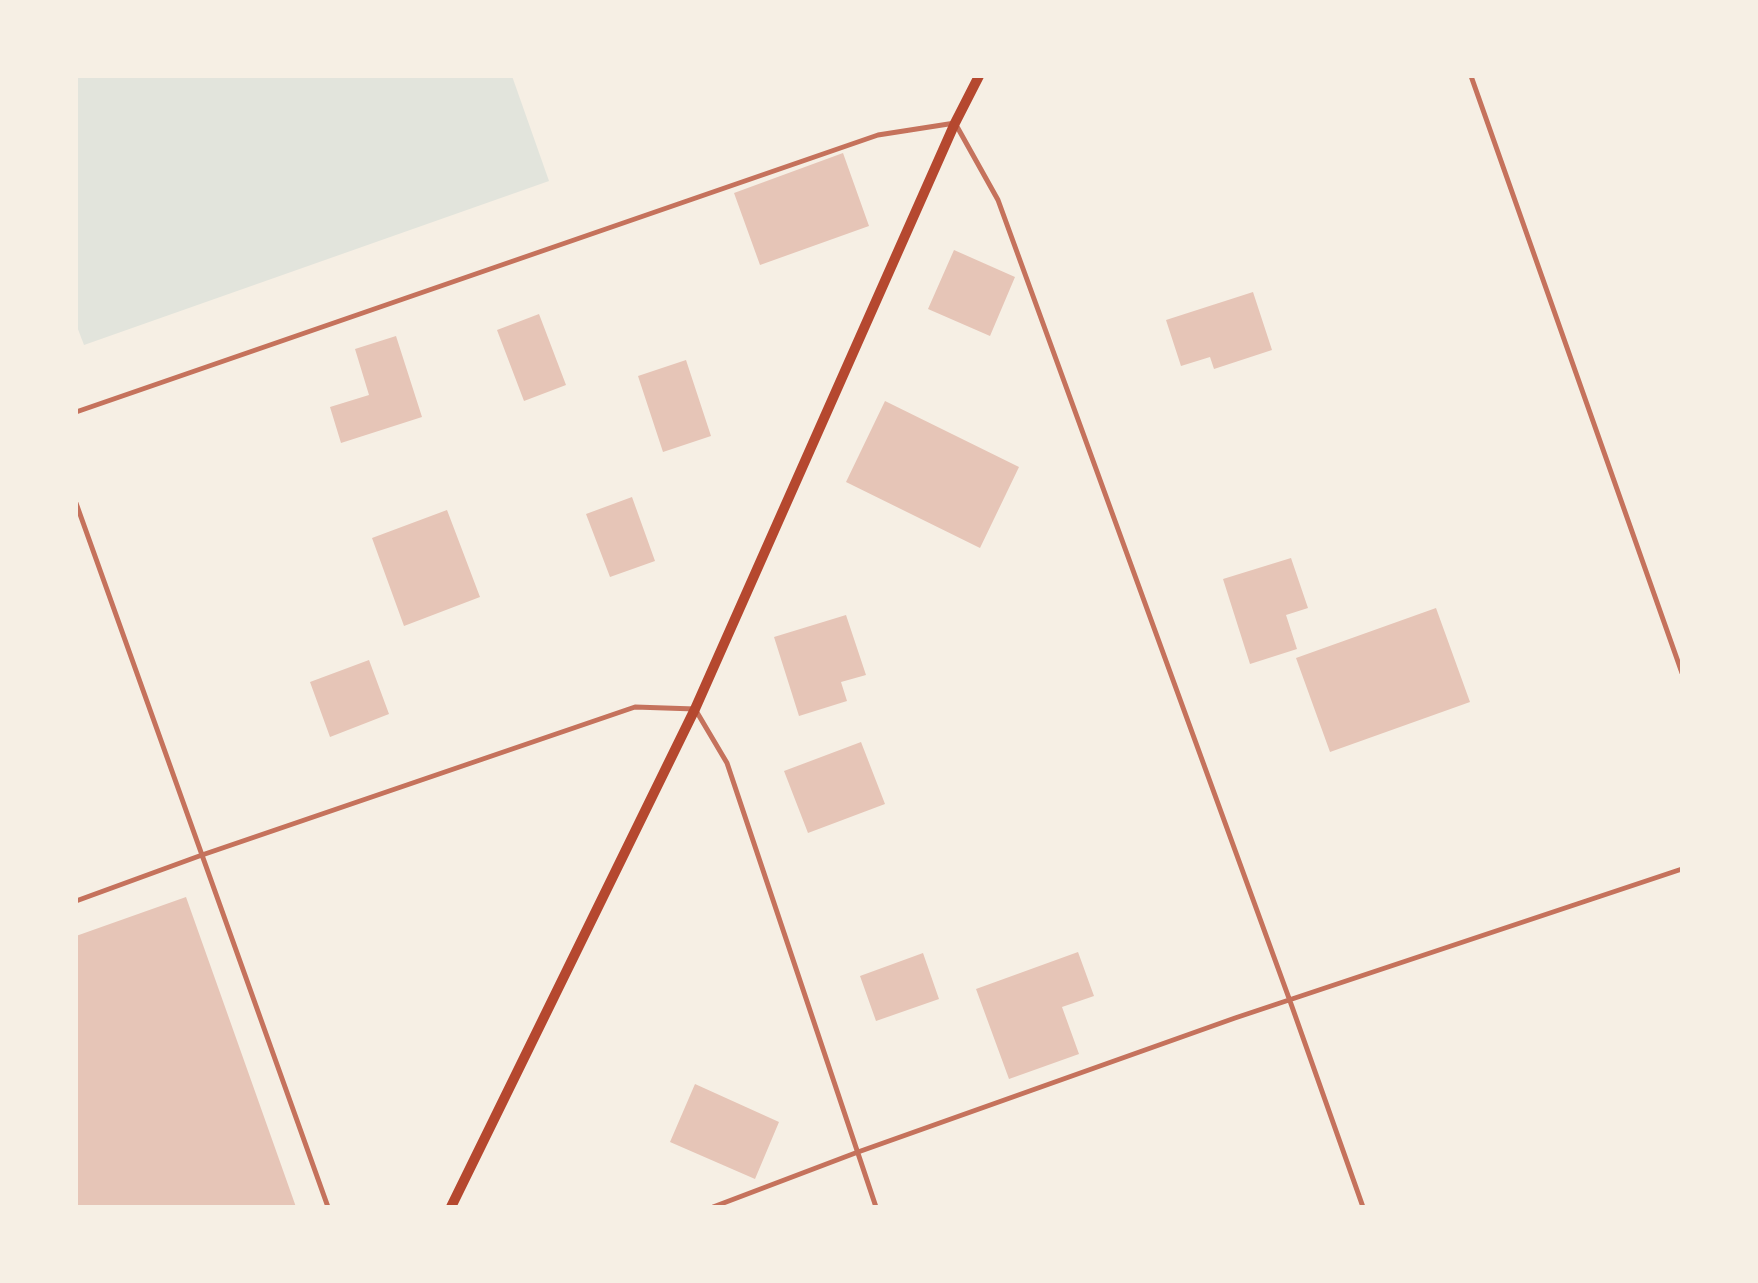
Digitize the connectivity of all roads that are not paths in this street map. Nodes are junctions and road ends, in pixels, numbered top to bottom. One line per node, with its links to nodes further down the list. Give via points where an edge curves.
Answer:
1 (979, 76): 3 (main road)
2 (1471, 76): 6 (street)
3 (955, 123): 4 (street, via 878,135); 7 (main road); 11 (street, via 998,200)
4 (76, 412)
5 (76, 503): 8 (street)
6 (1682, 674)
7 (695, 709): 8 (street, via 635,707); 12 (street, via 727,763); 14 (main road)
8 (202, 855): 10 (street); 13 (street)
9 (1682, 869): 11 (street)
10 (76, 901)
11 (1290, 1000): 12 (street); 17 (street)
12 (858, 1152): 15 (street); 16 (street)
13 (328, 1207)
14 (451, 1207)
15 (713, 1207)
16 (876, 1207)
17 (1363, 1207)

